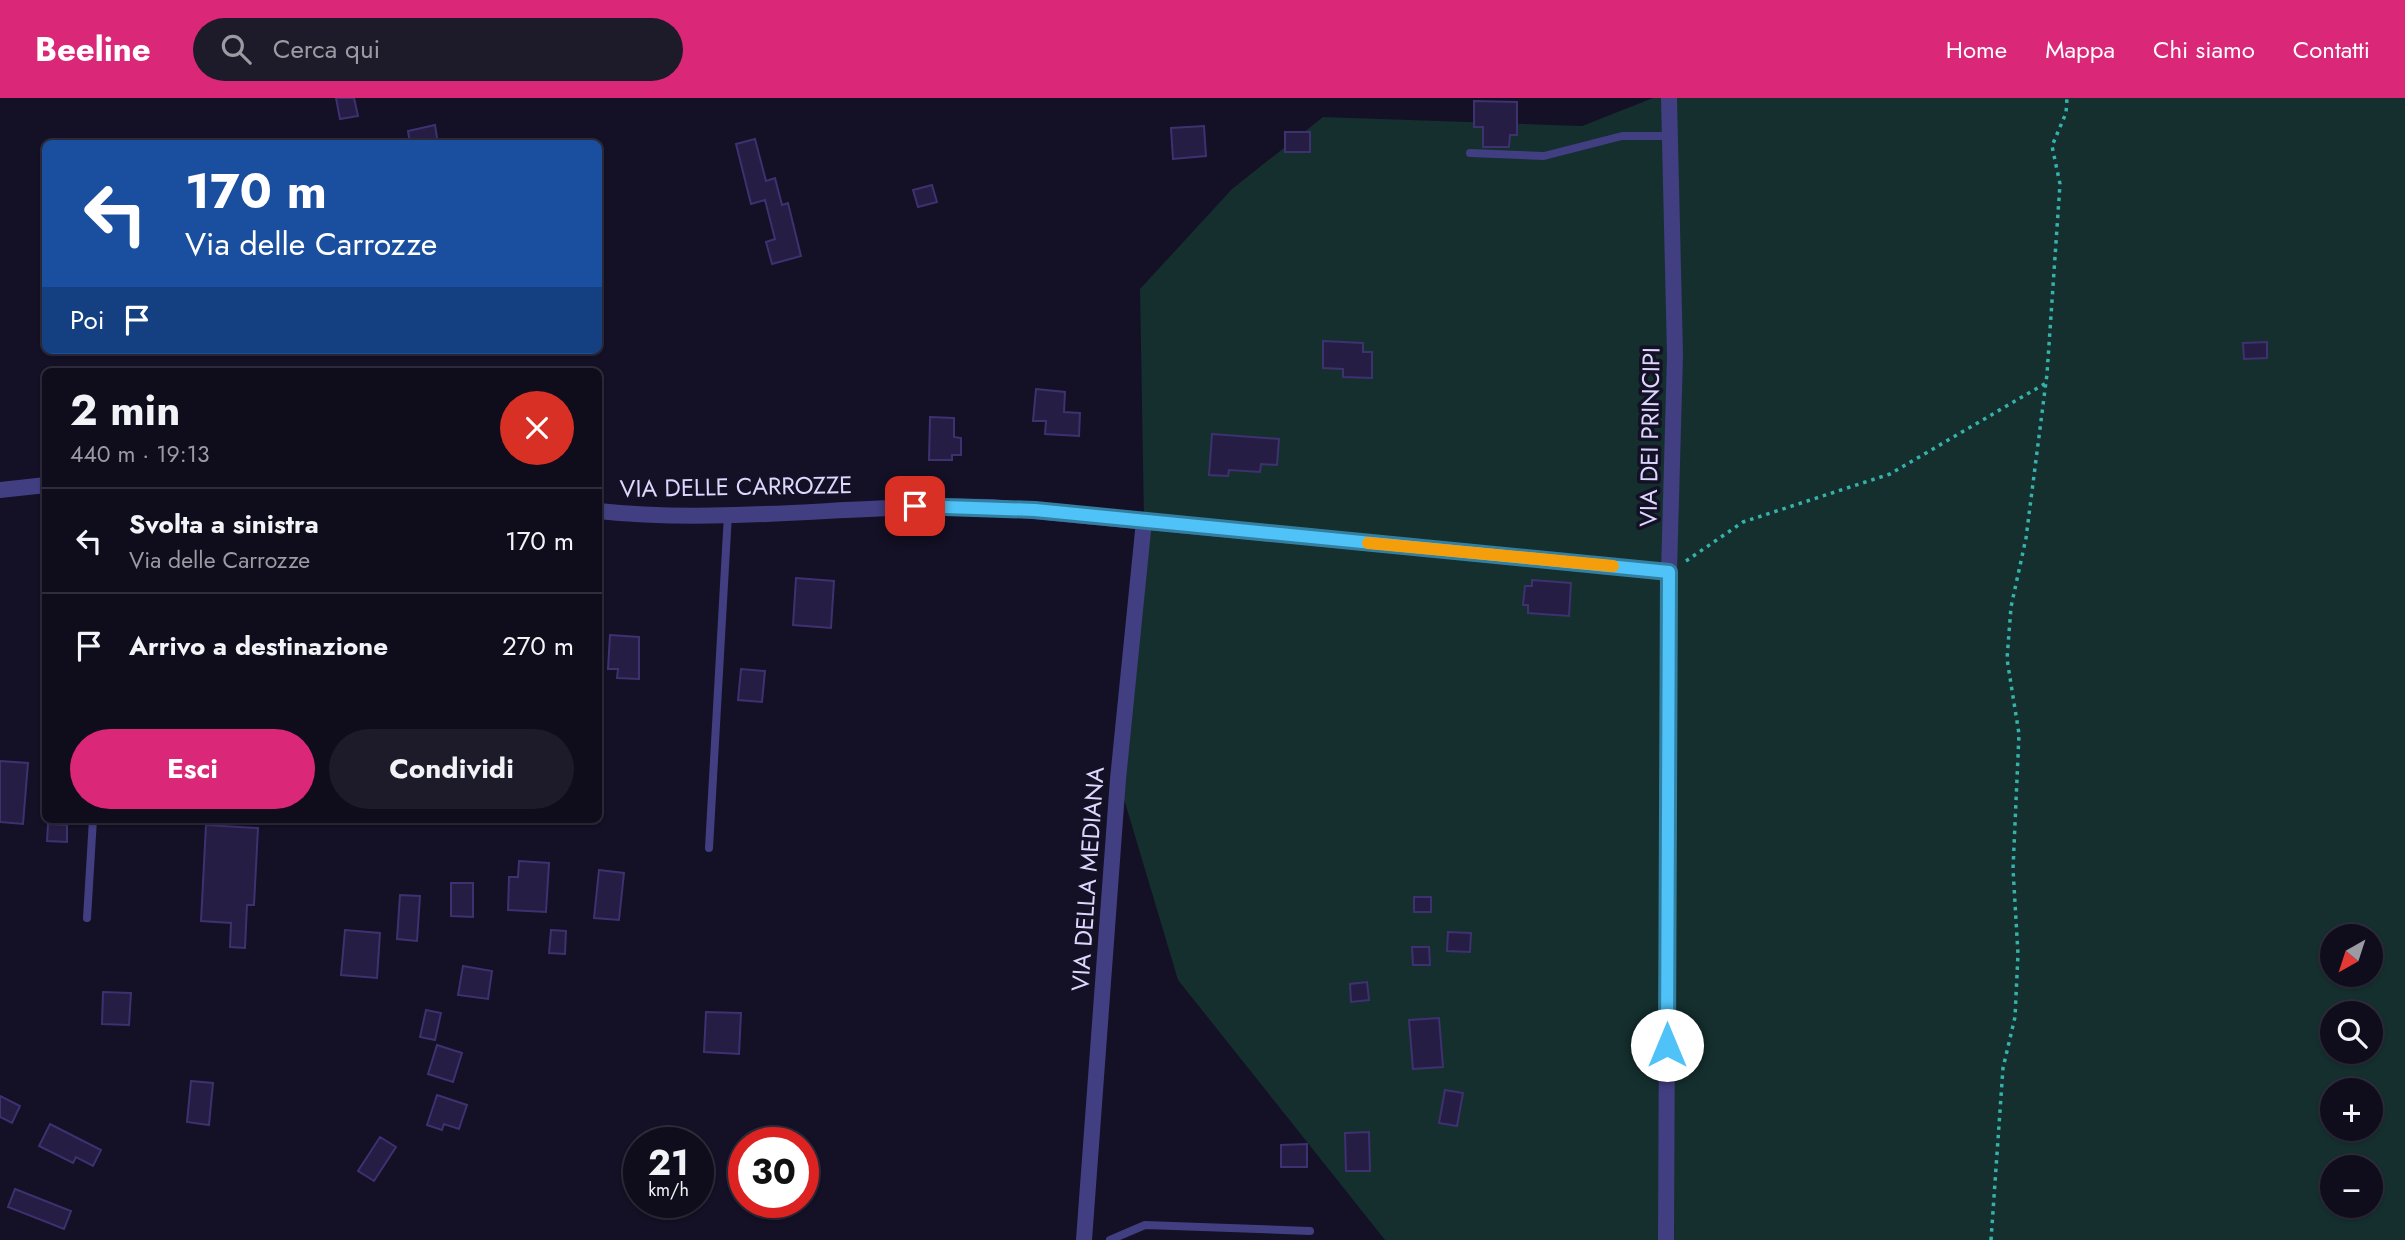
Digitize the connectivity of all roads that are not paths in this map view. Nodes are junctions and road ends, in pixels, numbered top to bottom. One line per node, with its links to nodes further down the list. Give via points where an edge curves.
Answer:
1 (1669, 98): 2 (street, VIA DEI PRINCIPI)
2 (1670, 136): 3 (lane, via 1622,136 1544,156); 9 (street, VIA DEI PRINCIPI, via 1675,355)
3 (1470, 153)
4 (42, 485): 5 (street)
5 (0, 490)
6 (602, 511): 7 (street, VIA DELLE CARROZZE)
7 (728, 513): 8 (street, VIA DELLE CARROZZE, via 945,506); 11 (lane)
8 (1144, 522): 9 (street, VIA DELLE CARROZZE); 14 (street, VIA DELLA MEDIANA, via 1118,779)
9 (1669, 572): 16 (street, VIA DEI PRINCIPI)
10 (93, 823): 12 (lane)
11 (709, 848)
12 (87, 918)
13 (1310, 1231): 15 (lane, via 1145,1225)
14 (1084, 1240)
15 (1110, 1240)
16 (1666, 1240)

